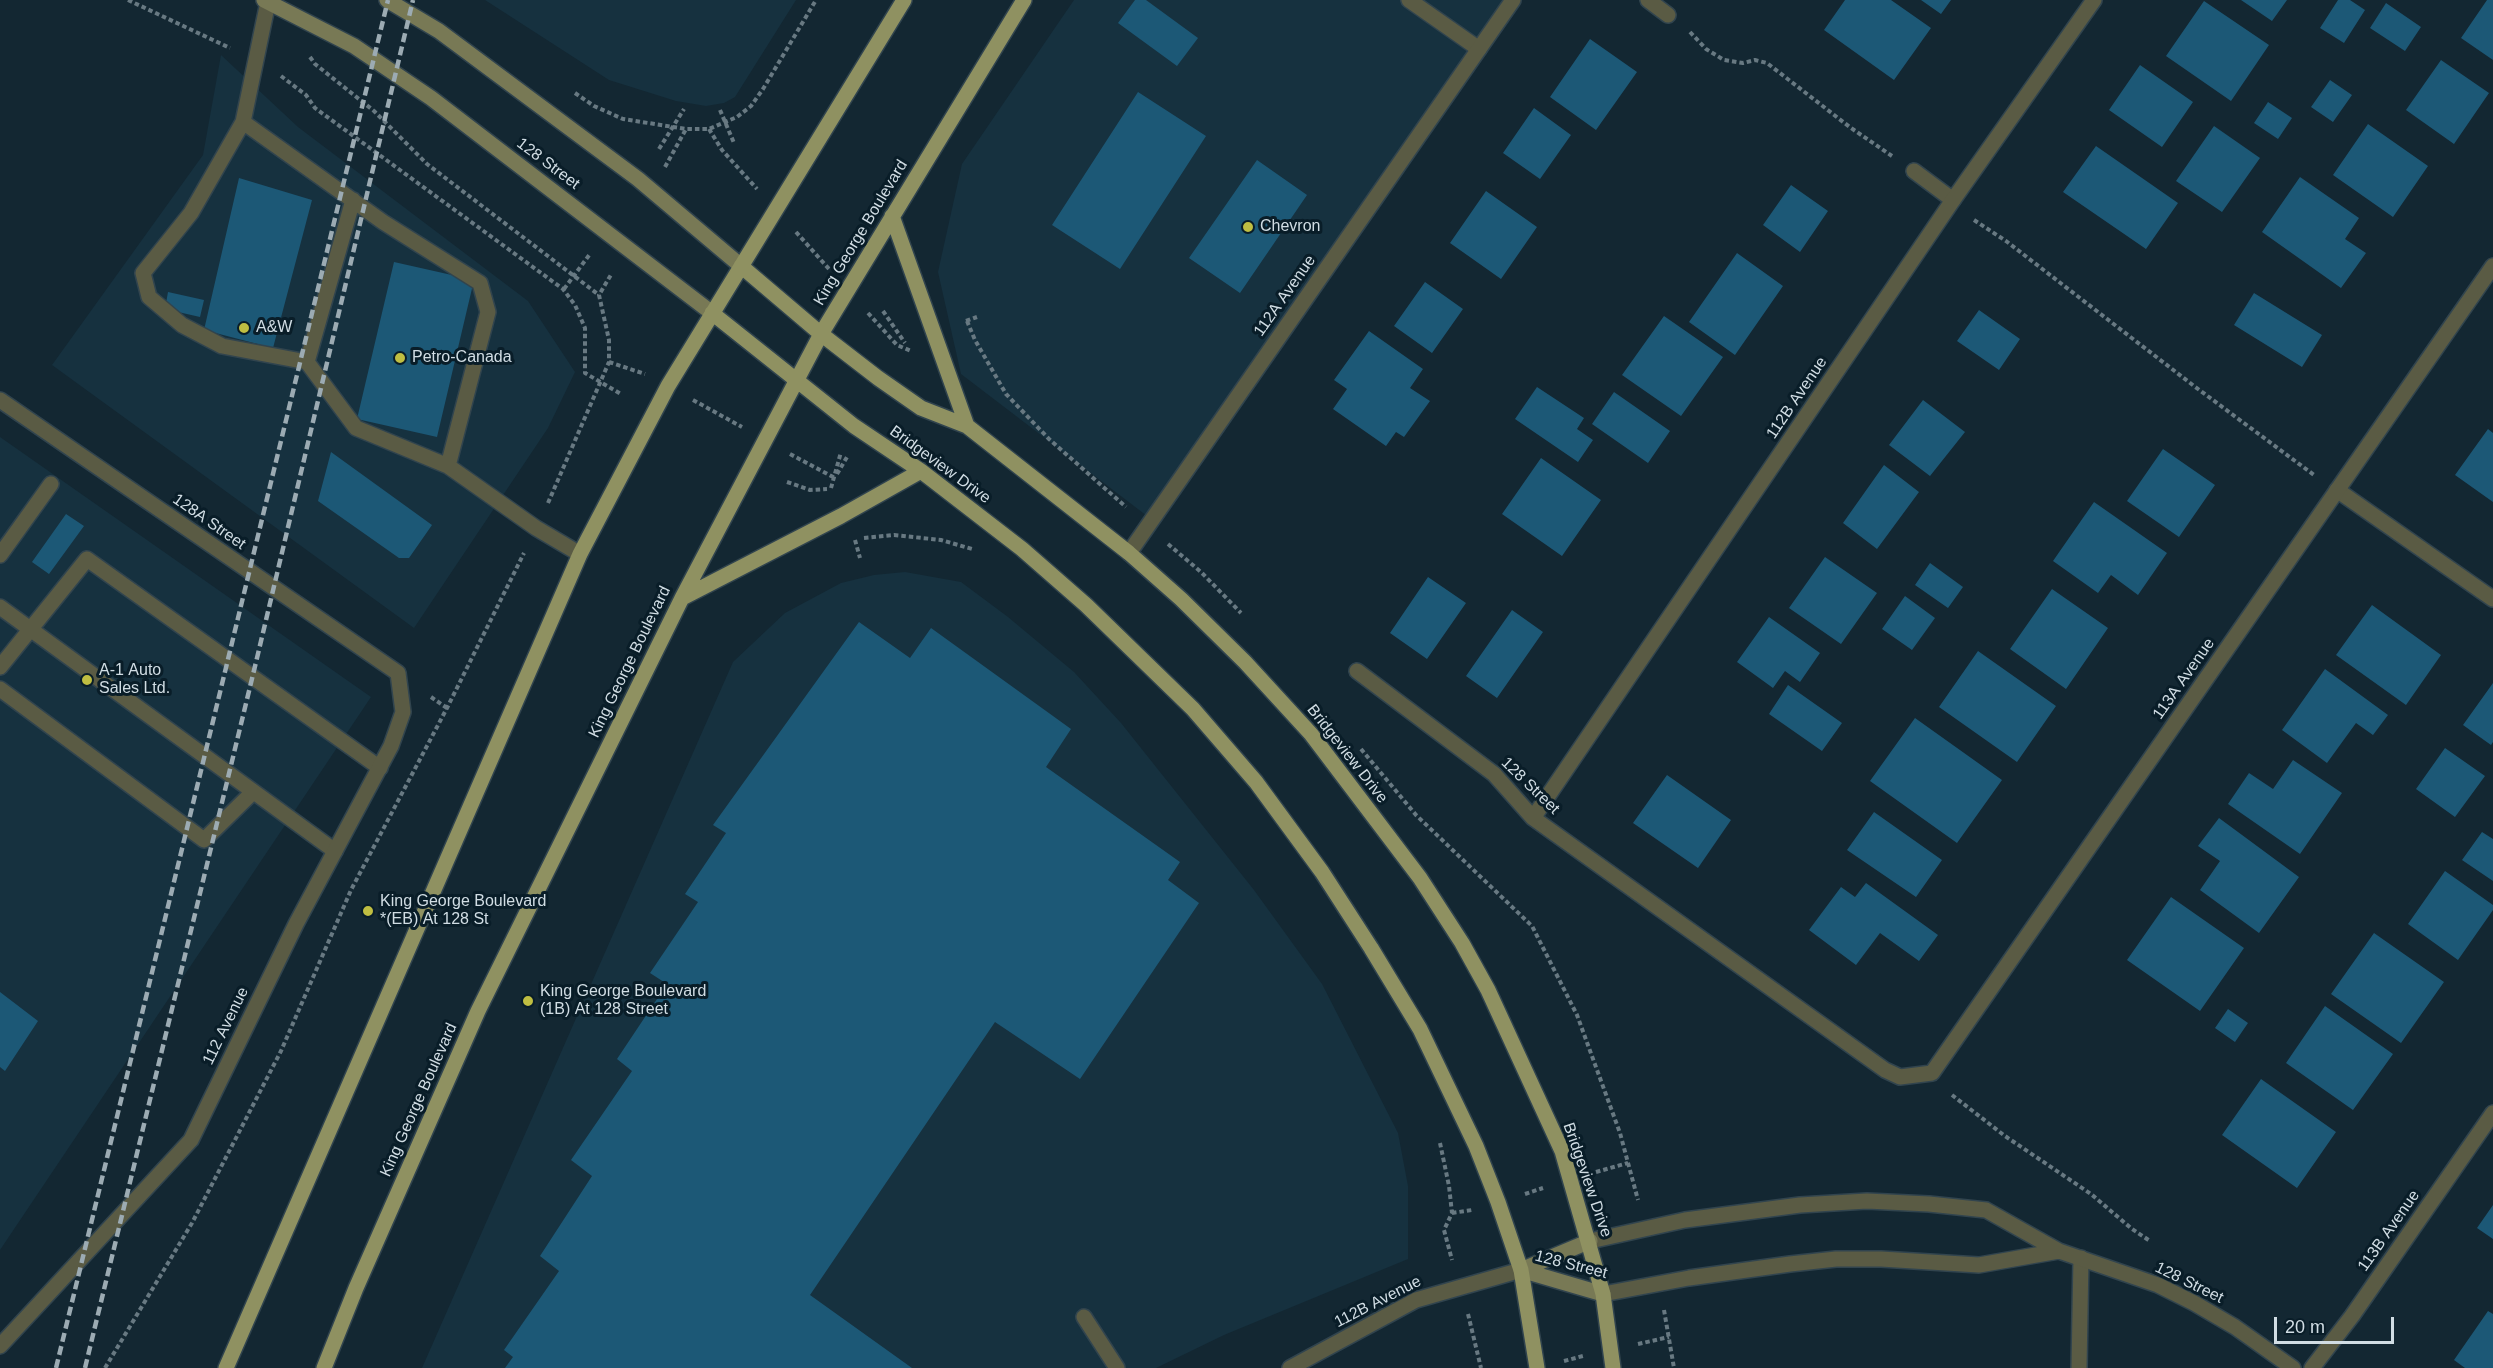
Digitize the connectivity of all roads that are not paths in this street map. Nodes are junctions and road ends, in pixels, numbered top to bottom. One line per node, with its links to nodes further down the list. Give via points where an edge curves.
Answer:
1 (387, 0): 16 (main road, via 440,31 645,184)
2 (904, 0): 16 (main road)
3 (1024, 0): 15 (main road, King George Boulevard)
4 (1410, 0): 10 (street)
5 (1513, 0): 10 (street, 112A Avenue)
6 (1648, 0): 9 (street)
7 (2094, 0): 14 (street, 112B Avenue)
8 (266, 1): 11 (street); 18 (main road, 128 Street, via 354,46 431,98)
9 (1668, 15)
10 (1479, 49): 28 (street, 112A Avenue)
11 (243, 122): 13 (street); 20 (street, via 191,213 143,273 149,297 182,325 222,346)
12 (1914, 171): 14 (street)
13 (353, 200): 20 (street); 24 (street, via 480,283 488,312)
14 (1953, 200): 41 (street, 112B Avenue)
15 (892, 216): 19 (main road, King George Boulevard); 23 (main road)
16 (741, 266): 18 (main road); 19 (main road)
17 (2493, 266): 27 (street, 113A Avenue)
18 (712, 313): 21 (main road, 128 Street); 29 (main road, via 668,386)
19 (821, 334): 21 (main road, King George Boulevard); 23 (main road, Bridgeview Drive, via 921,408)
20 (307, 362): 24 (street, via 356,428)
21 (795, 379): 25 (main road, Bridgeview Drive, via 854,426); 31 (main road, King George Boulevard)
22 (0, 400): 37 (street, 128A Street)
23 (967, 426): 28 (main road, Bridgeview Drive)
24 (448, 466): 29 (street)
25 (921, 471): 31 (main road); 48 (main road, Bridgeview Drive, via 1086,604 1193,710 1256,782 1322,872 1420,1029 1476,1146)
26 (51, 484): 30 (street)
27 (2337, 490): 32 (street); 43 (street, 113A Avenue, via 1932,1073 1900,1077)
28 (1129, 553): 45 (main road, Bridgeview Drive, via 1245,662 1311,734 1420,878 1488,990 1562,1151)
29 (580, 554): 52 (main road)
30 (0, 555)
31 (682, 598): 53 (main road, King George Boulevard, via 478,1011)
32 (2493, 599)
33 (0, 607): 34 (street)
34 (32, 630): 35 (street); 39 (street, via 87,559); 40 (street)
35 (0, 667)
36 (1357, 671): 41 (street, 128 Street, via 1494,774)
37 (398, 674): 39 (street, 112 Avenue, via 403,712)
38 (0, 689): 40 (street, via 204,840)
39 (380, 768): 42 (street, 112 Avenue)
40 (253, 792): 42 (street)
41 (1533, 818): 43 (street, 128 Street)
42 (334, 851): 51 (street, 112 Avenue, via 191,1140)
43 (1885, 1070)
44 (2493, 1113): 60 (street, 113B Avenue)
45 (1590, 1241): 46 (street, 128 Street, via 1685,1220 1867,1201 1986,1210); 48 (main road, 128 Street); 49 (main road, Bridgeview Drive)
46 (2059, 1251): 47 (street, 128 Street); 49 (street, 128 Street, via 1979,1265 1881,1259 1790,1264)
47 (2081, 1258): 58 (street); 59 (street, 128 Street, via 2158,1285 2194,1303)
48 (1521, 1270): 49 (main road, 128 Street); 55 (street, 112B Avenue, via 1416,1300); 56 (main road, Bridgeview Drive)
49 (1604, 1294): 57 (main road, Bridgeview Drive)
50 (1084, 1317): 54 (street)
51 (0, 1346)
52 (226, 1368)
53 (324, 1368)
54 (1116, 1368)
55 (1290, 1368)
56 (1537, 1368)
57 (1613, 1368)
58 (2079, 1368)
59 (2293, 1368)
60 (2312, 1368)

